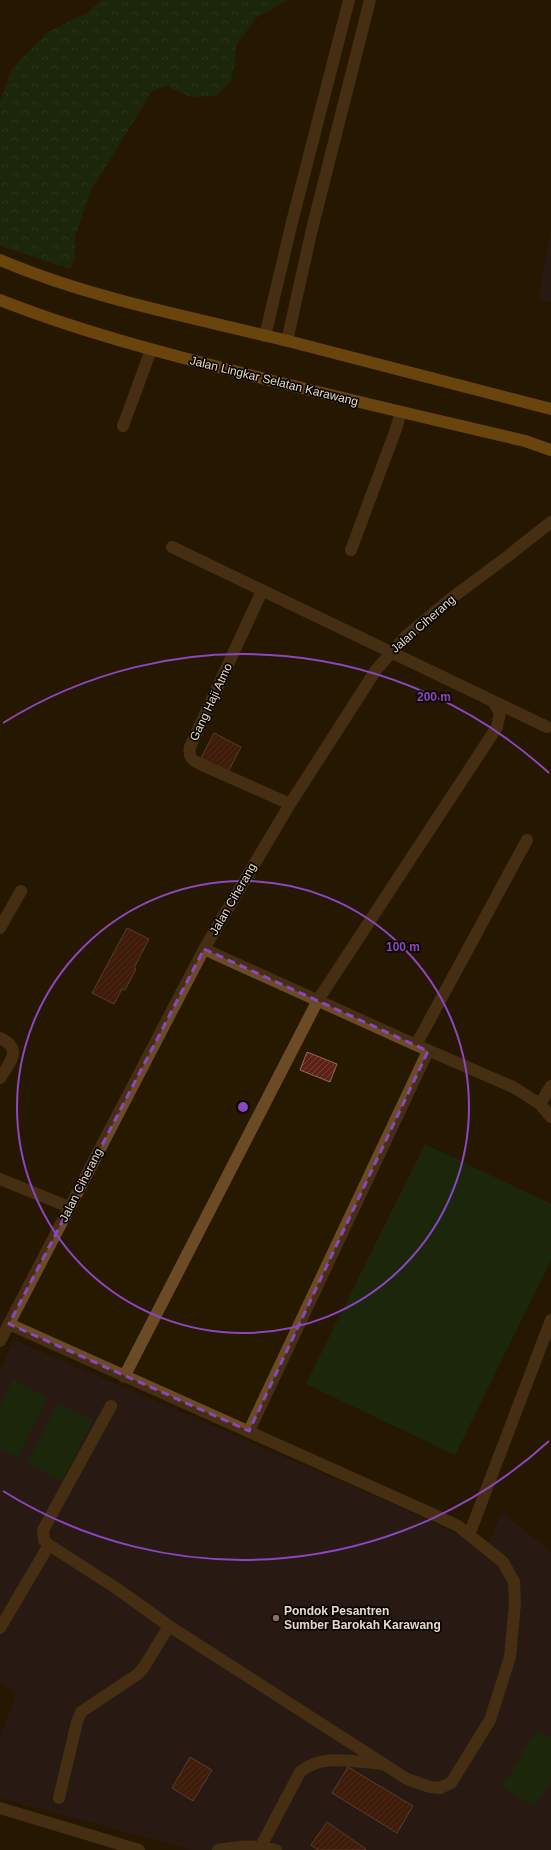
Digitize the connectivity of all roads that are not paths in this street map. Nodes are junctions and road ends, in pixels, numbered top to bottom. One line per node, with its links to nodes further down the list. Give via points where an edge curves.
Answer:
1 (350, 0): 3 (street)
2 (370, 0): 4 (street)
3 (340, 38): 4 (street); 5 (street)
4 (359, 43): 6 (street)
5 (321, 115): 6 (street); 7 (street)
6 (340, 120): 8 (street)
7 (292, 222): 8 (street); 11 (street)
8 (312, 230): 12 (street)
9 (0, 260): 11 (main road, via 119,300)
10 (0, 300): 13 (main road, Jalan Lingkar Selatan Karawang, via 82,330)
11 (265, 336): 12 (main road)
12 (287, 341): 14 (main road)
13 (151, 350): 15 (main road, Jalan Lingkar Selatan Karawang); 16 (street)
14 (551, 409)
15 (401, 412): 17 (main road, Jalan Lingkar Selatan Karawang, via 525,441); 20 (street)
16 (123, 426)
17 (551, 450)
18 (551, 522): 22 (street, Jalan Ciherang, via 449,600)
19 (172, 547): 21 (street)
20 (351, 550)
21 (262, 591): 22 (street); 25 (street, Gang Haji Atmo, via 189,752 193,760 200,764)
22 (391, 651): 23 (street); 25 (street, Jalan Ciherang, via 376,670)
23 (493, 701): 24 (street); 30 (street, via 500,713 497,727)
24 (547, 727)
25 (290, 804): 29 (street, Jalan Ciherang)
26 (527, 840): 32 (street)
27 (22, 891): 28 (street)
28 (0, 928)
29 (204, 949): 30 (street); 39 (street, Jalan Ciherang)
30 (318, 1000): 32 (street); 43 (street)
31 (0, 1038): 34 (street, via 13,1047 14,1052)
32 (416, 1045): 33 (street)
33 (428, 1050): 36 (street, via 513,1087); 45 (street)
34 (0, 1078)
35 (551, 1086): 36 (street)
36 (540, 1104): 37 (street)
37 (551, 1117)
38 (0, 1179): 39 (street)
39 (69, 1207): 41 (street, Jalan Ciherang)
40 (551, 1320): 46 (street)
41 (9, 1324): 42 (street, Jalan Ciherang); 43 (street)
42 (1, 1338)
43 (124, 1377): 45 (street)
44 (111, 1406): 47 (street, via 43,1530 44,1540)
45 (249, 1431): 46 (street, via 439,1517 458,1526)
46 (469, 1535): 50 (street, via 503,1562 514,1582 515,1603 510,1657 490,1720 451,1783 446,1786 440,1788 418,1784)
47 (49, 1545): 48 (street); 49 (street)
48 (169, 1626): 50 (street); 51 (street, via 138,1674 81,1712)
49 (0, 1628)
50 (383, 1764): 53 (street, via 330,1760 307,1766 300,1772)
51 (59, 1798)
52 (0, 1808): 54 (street)
53 (261, 1846): 55 (street); 56 (street)
54 (140, 1850)
55 (218, 1850)
56 (276, 1850)

